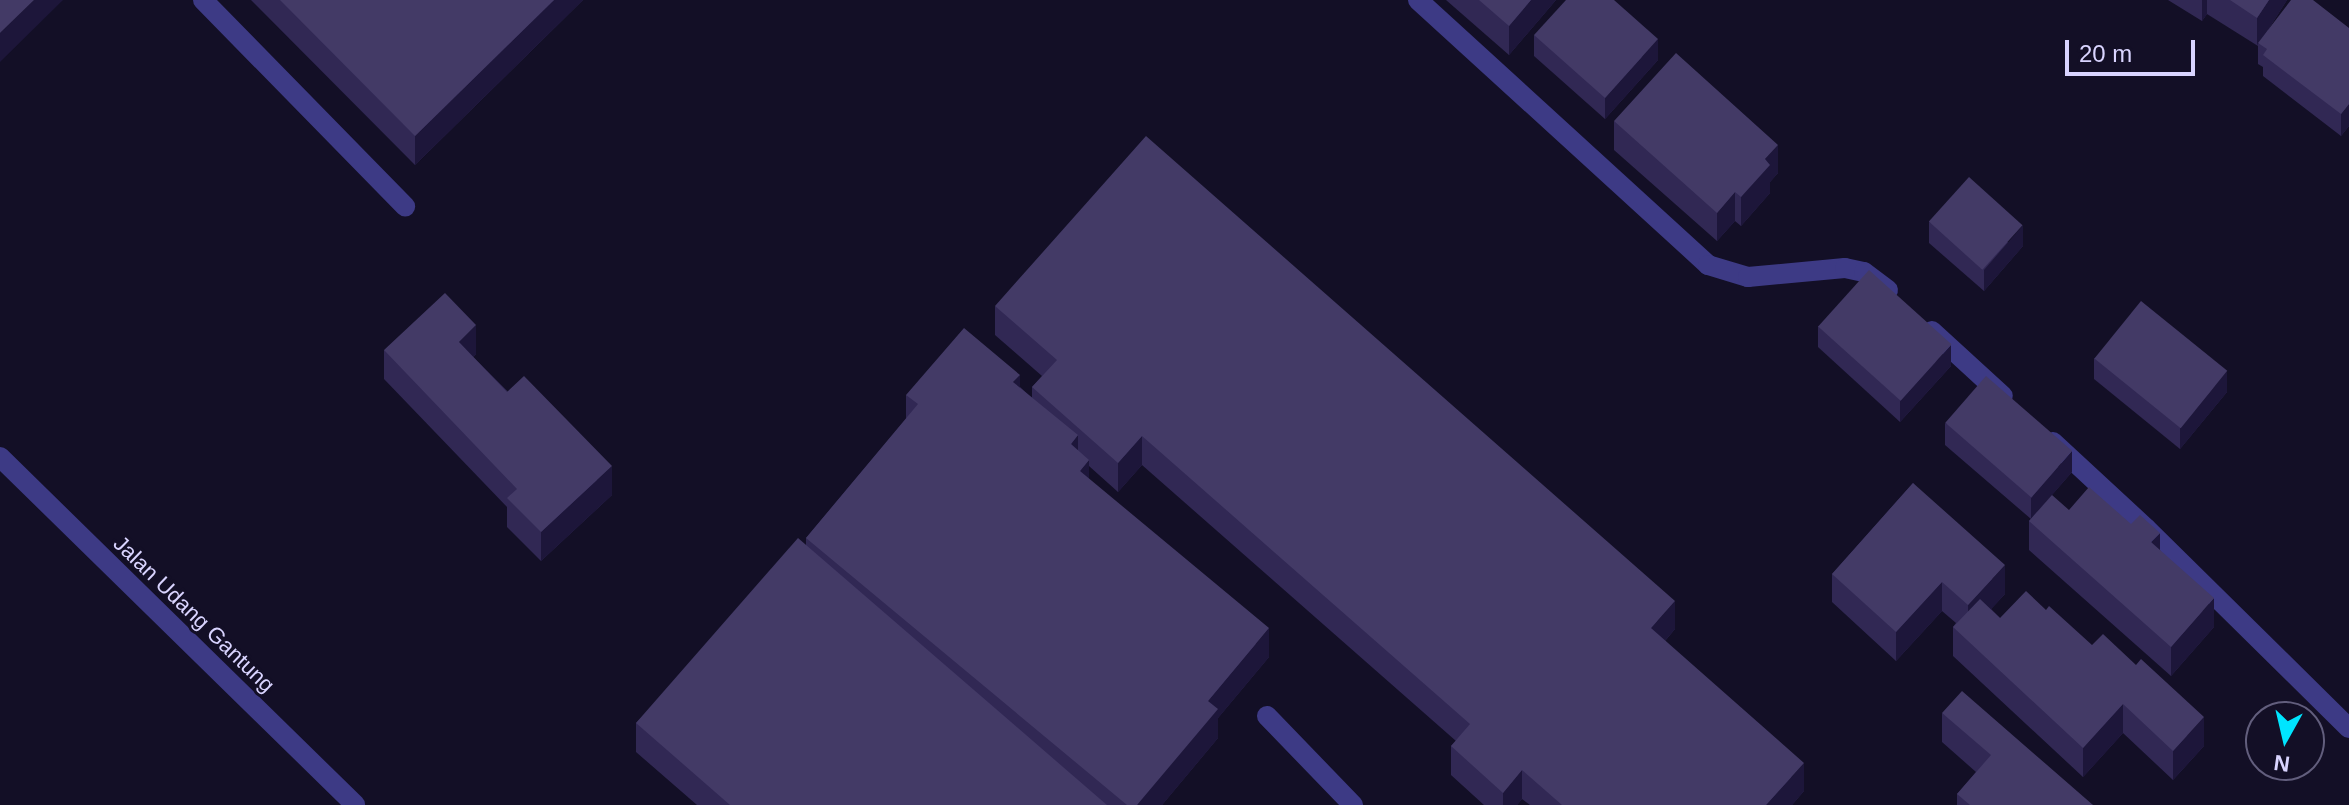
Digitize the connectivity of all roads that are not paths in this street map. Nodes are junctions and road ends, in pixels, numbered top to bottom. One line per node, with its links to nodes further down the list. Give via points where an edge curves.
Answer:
1 (203, 0): 3 (street)
2 (1418, 0): 6 (street, via 1708,265 1748,277 1825,268 1864,272 2146,528)
3 (405, 206)
4 (0, 457): 7 (street, Jalan Udang Gantung)
5 (1267, 716): 8 (street)
6 (2349, 728)
7 (355, 805)
8 (1353, 805)

